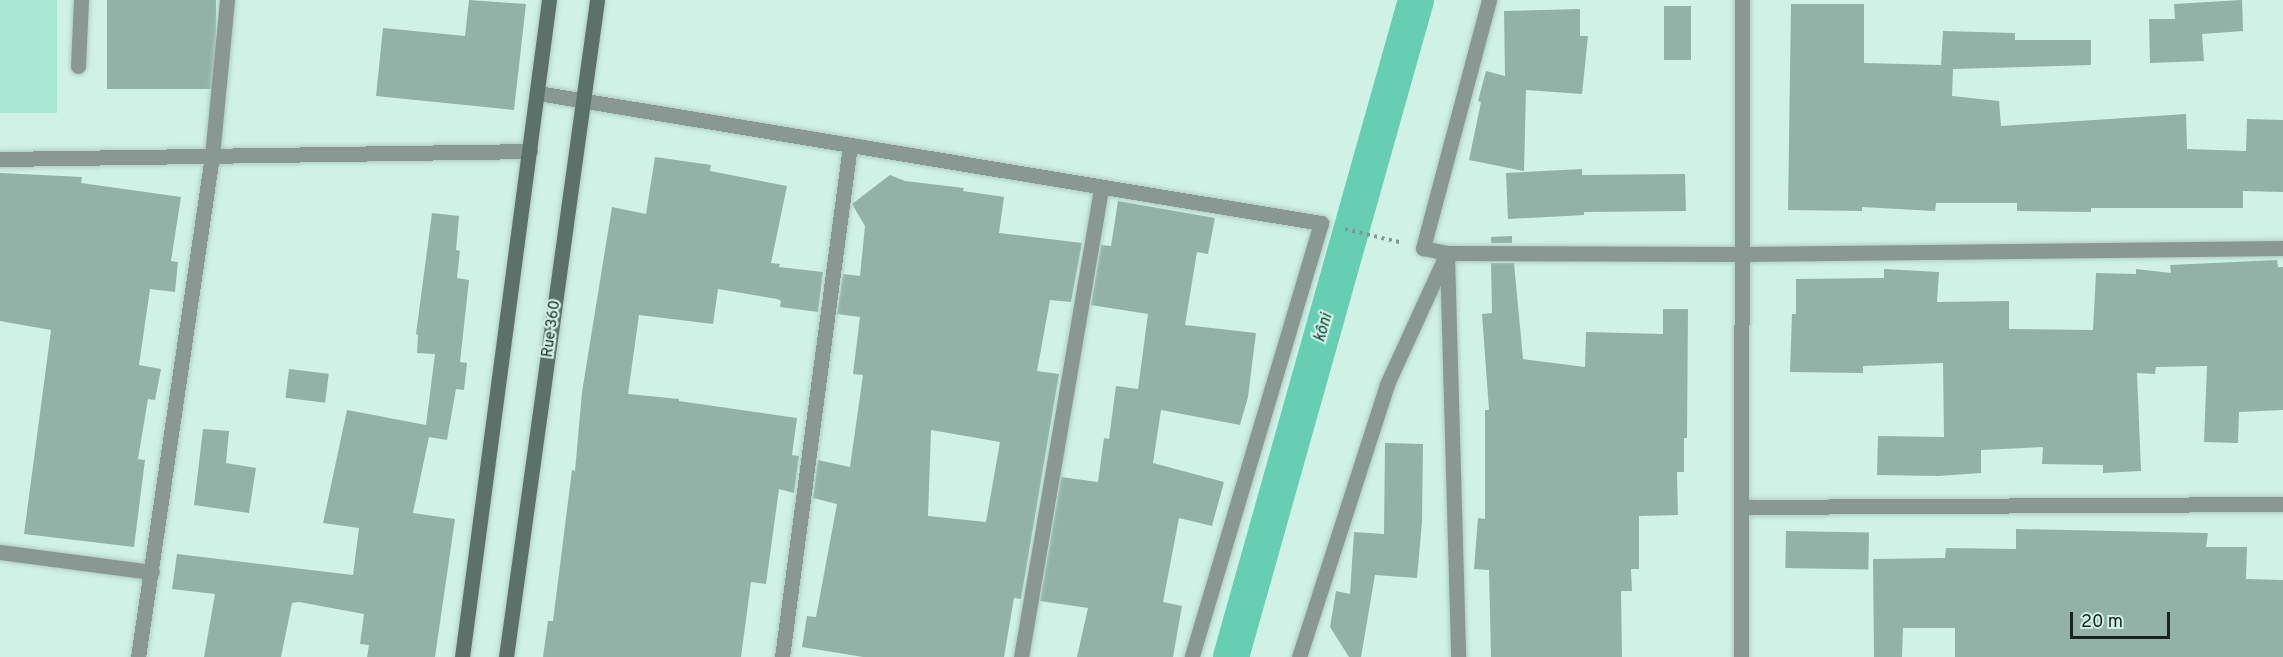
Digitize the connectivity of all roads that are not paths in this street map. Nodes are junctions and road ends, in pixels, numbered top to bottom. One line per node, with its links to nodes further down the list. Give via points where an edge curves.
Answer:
1 (81, 0): 7 (street)
2 (227, 0): 12 (street)
3 (549, 0): 8 (main road)
4 (597, 0): 9 (main road, Rue 360)
5 (1489, 0): 16 (street, via 1424,248)
6 (1742, 0): 17 (street)
7 (78, 66)
8 (538, 93): 9 (street); 11 (main road)
9 (584, 101): 10 (street); 24 (main road, Rue 360)
10 (850, 145): 14 (street); 25 (street)
11 (530, 151): 12 (street); 23 (main road)
12 (212, 156): 13 (street); 21 (street)
13 (0, 159)
14 (1101, 187): 26 (street); 27 (street, via 1321,223)
15 (2283, 248): 17 (street)
16 (1447, 253): 17 (street); 28 (street, via 1387,384); 29 (street)
17 (1742, 254): 19 (street)
18 (2283, 504): 19 (street)
19 (1741, 507): 30 (street)
20 (0, 552): 21 (street)
21 (152, 572): 22 (street)
22 (138, 657)
23 (462, 657)
24 (506, 657)
25 (782, 657)
26 (1021, 657)
27 (1192, 657)
28 (1299, 657)
29 (1458, 657)
30 (1741, 657)

